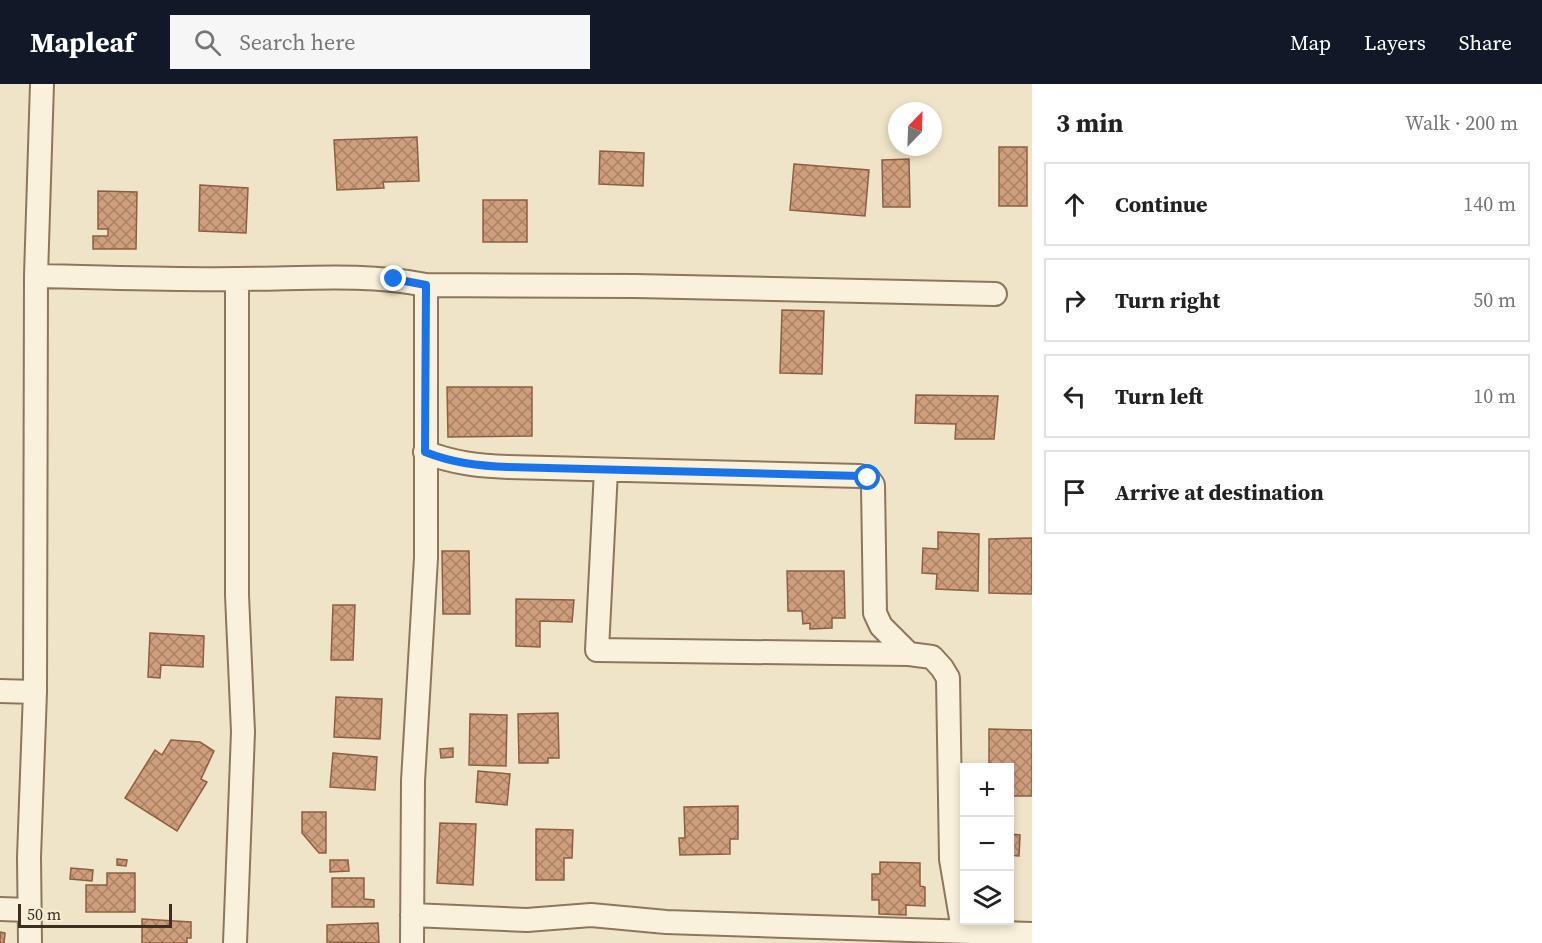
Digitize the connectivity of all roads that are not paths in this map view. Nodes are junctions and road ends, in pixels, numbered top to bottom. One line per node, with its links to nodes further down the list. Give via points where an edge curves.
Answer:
1 (42, 84): 2 (street)
2 (36, 276): 3 (street); 10 (street)
3 (237, 279): 4 (street, via 384,279); 17 (street, via 237,595 243,732)
4 (426, 285): 5 (street); 6 (street)
5 (995, 294)
6 (425, 452): 7 (street, via 473,465); 13 (street, via 426,558 413,781)
7 (606, 470): 8 (street, via 868,478 873,485 875,613 881,626); 8 (street, via 597,650)
8 (909, 654): 14 (street, via 932,657 948,678 951,859)
9 (0, 691): 10 (street)
10 (35, 692): 12 (street)
11 (0, 909): 12 (street)
12 (29, 910): 16 (street)
13 (412, 915): 14 (street, via 527,920 591,915 666,922); 18 (street)
14 (963, 930): 15 (street)
15 (1032, 934)
16 (30, 943)
17 (235, 943)
18 (412, 943)

